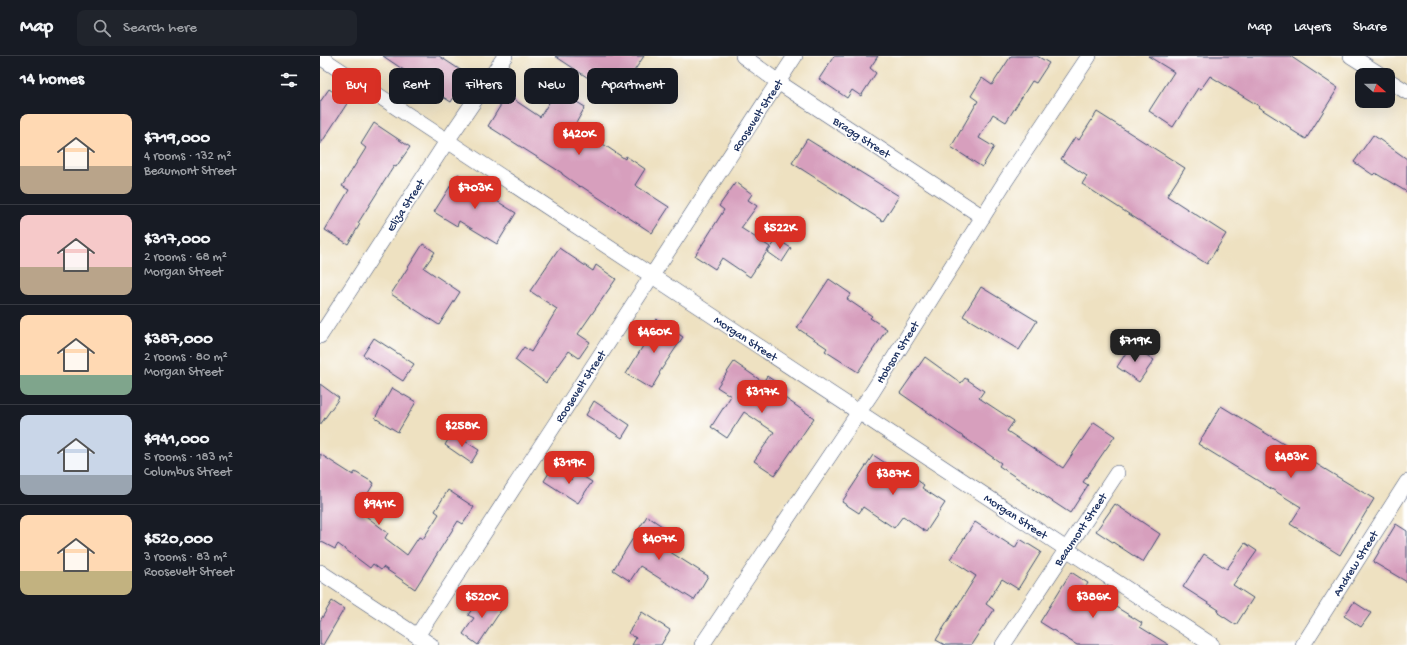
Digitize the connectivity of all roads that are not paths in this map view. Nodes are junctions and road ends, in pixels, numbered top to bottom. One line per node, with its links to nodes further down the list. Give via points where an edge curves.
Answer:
1 (505, 56): 11 (street, Eliza Street)
2 (743, 56): 8 (street, Bragg Street)
3 (795, 56): 8 (street, Roosevelt Street)
4 (1089, 56): 12 (street, Hobson Street)
5 (1351, 56): 7 (street)
6 (320, 57): 11 (street, Morgan Street)
7 (1370, 68)
8 (778, 82): 12 (street, Bragg Street); 13 (street, Roosevelt Street)
9 (1395, 84): 10 (street)
10 (1407, 92)
11 (447, 141): 13 (street, Morgan Street); 14 (street, Eliza Street)
12 (983, 217): 15 (street, Hobson Street)
13 (652, 276): 15 (street, Morgan Street); 20 (street, Roosevelt Street)
14 (320, 336)
15 (858, 412): 18 (street, Morgan Street); 22 (street, Hobson Street)
16 (1118, 473): 18 (street, Beaumont Street)
17 (1407, 482): 25 (street, Andrew Street)
18 (1067, 549): 23 (street, Beaumont Street); 24 (street, Morgan Street)
19 (320, 572): 20 (street)
20 (417, 636): 21 (street)
21 (431, 645)
22 (702, 645)
23 (1003, 645)
24 (1212, 645)
25 (1303, 645)

